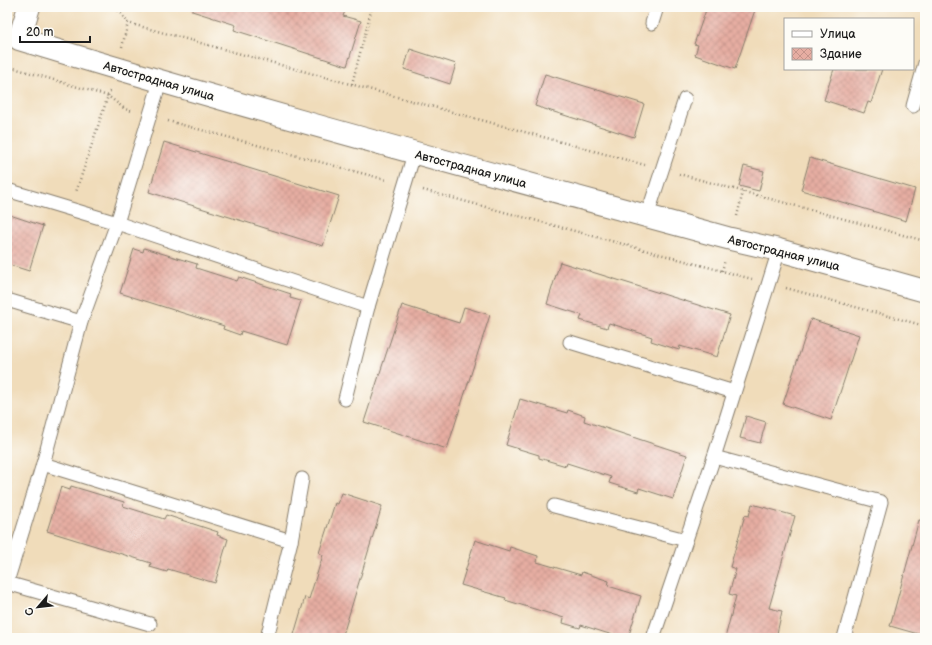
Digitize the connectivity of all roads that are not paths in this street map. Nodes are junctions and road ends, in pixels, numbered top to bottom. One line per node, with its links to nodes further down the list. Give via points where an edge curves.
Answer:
1 (29, 7): 5 (main road, Автострадная улица, via 19,40)
2 (657, 7): 3 (lane)
3 (652, 23)
4 (925, 63): 7 (lane)
5 (160, 82): 8 (main road, Автострадная улица); 11 (lane)
6 (685, 99): 10 (lane)
7 (913, 106)
8 (414, 154): 10 (main road, Автострадная улица); 15 (lane)
9 (7, 190): 11 (lane)
10 (647, 216): 12 (main road, Автострадная улица)
11 (116, 223): 15 (lane); 16 (lane)
12 (779, 250): 13 (main road, Автострадная улица); 18 (lane)
13 (925, 291)
14 (7, 300): 16 (lane)
15 (368, 307): 19 (lane)
16 (81, 322): 21 (lane)
17 (570, 342): 18 (lane)
18 (734, 392): 20 (lane)
19 (345, 399)
20 (714, 456): 24 (lane); 30 (lane, via 881,502)
21 (43, 464): 25 (lane); 26 (lane)
22 (302, 479): 25 (lane)
23 (554, 506): 24 (lane)
24 (686, 540): 29 (lane)
25 (291, 541): 28 (lane)
26 (7, 583): 27 (lane)
27 (150, 624)
28 (267, 638)
29 (653, 638)
30 (844, 638)

